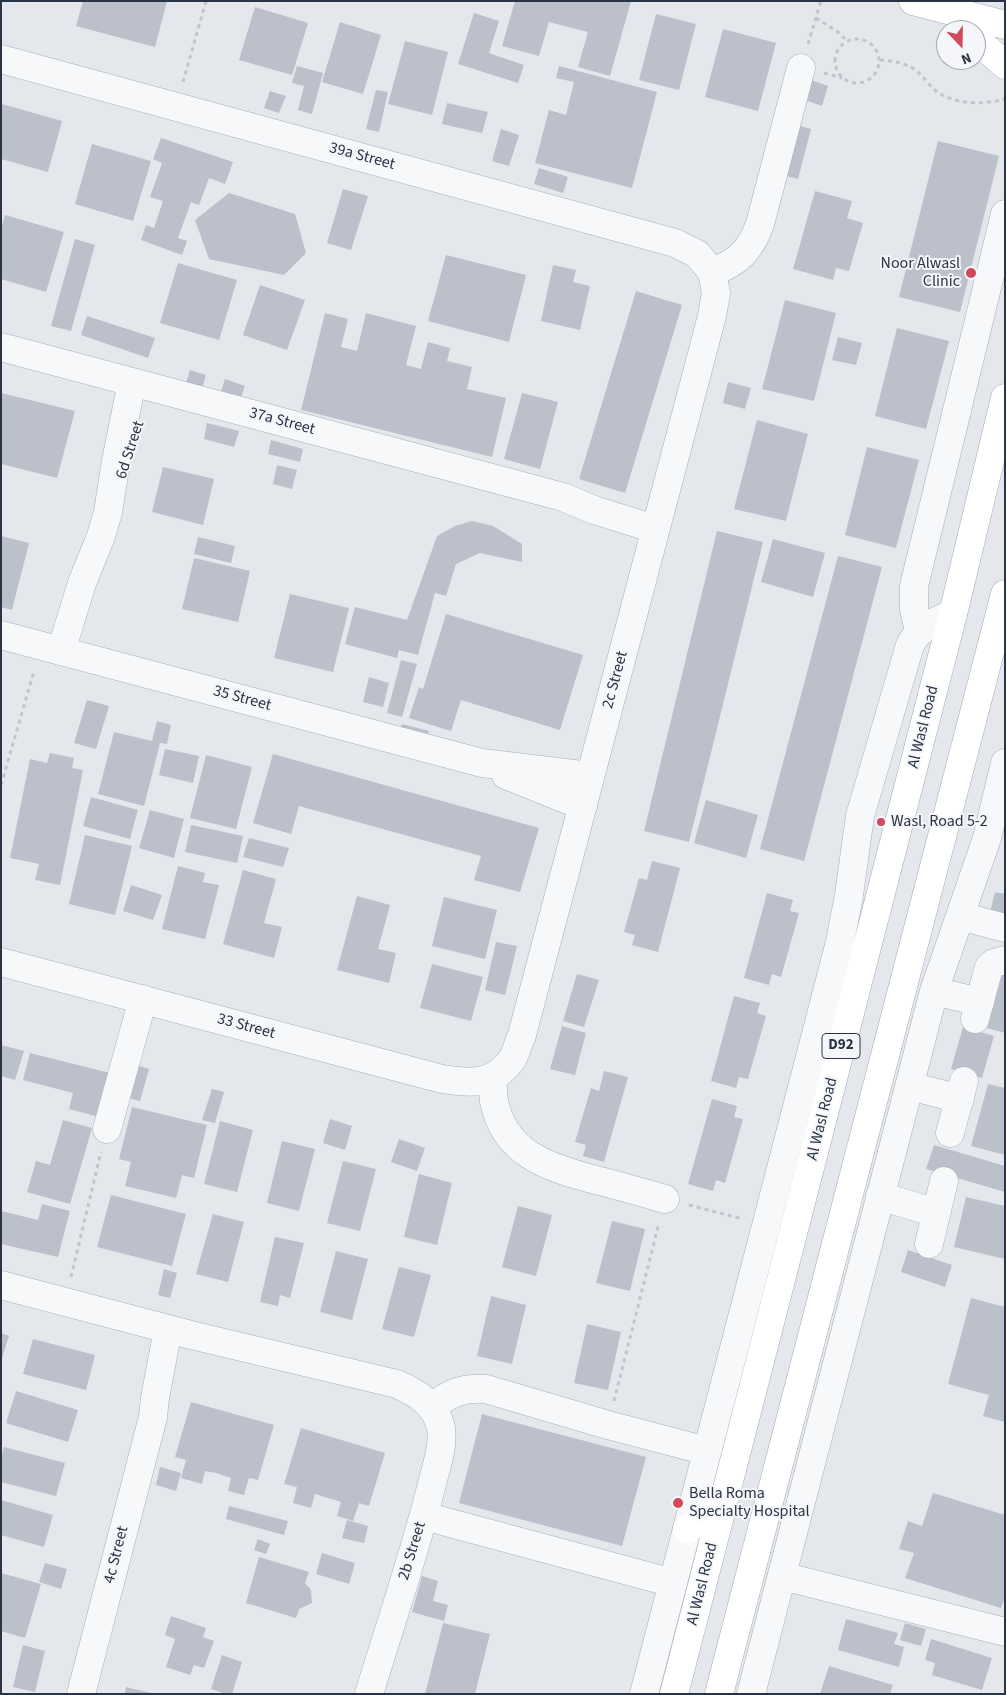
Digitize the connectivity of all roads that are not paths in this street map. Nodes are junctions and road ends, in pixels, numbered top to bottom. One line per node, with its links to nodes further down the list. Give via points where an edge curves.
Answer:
1 (891, 1): 4 (main road, via 917,18)
2 (913, 1): 3 (main road)
3 (1005, 24)
4 (936, 25)
5 (986, 48): 7 (main road)
6 (1, 59): 10 (street, 39a Street, via 675,243 697,254)
7 (1005, 65)
8 (801, 68): 10 (street, via 754,240 743,255)
9 (1005, 214): 17 (street, via 914,586 914,609)
10 (712, 272): 14 (street, 2c Street, via 716,293 712,316)
11 (1, 347): 12 (street, 37a Street)
12 (142, 385): 14 (street, 37a Street, via 563,497 594,510); 20 (street, 6d Street, via 122,481 82,583)
13 (1005, 398): 16 (main road, Al Wasl Road / D92)
14 (657, 521): 23 (street, 2c Street)
15 (1005, 594): 18 (main road, D92)
16 (953, 614): 17 (street); 44 (main road, Al Wasl Road / D92)
17 (919, 631): 43 (street, via 910,645 867,788 840,942)
18 (1000, 632): 54 (main road, D92)
19 (1, 635): 20 (street, 35 Street)
20 (61, 651): 21 (street, 35 Street)
21 (482, 763): 23 (street, 35 Street); 24 (street, 35 Street)
22 (1005, 763): 25 (street, via 987,838)
23 (590, 776): 24 (street, 2c Street)
24 (582, 806): 31 (street, 2c Street, via 522,1035 511,1060)
25 (960, 916): 26 (street); 29 (street)
26 (1005, 928)
27 (1005, 960): 29 (street, via 989,968 978,1011)
28 (1, 962): 30 (street, 33 Street)
29 (934, 991): 32 (street)
30 (143, 999): 31 (street, 33 Street, via 442,1079 468,1083); 33 (street)
31 (492, 1078): 37 (street, via 494,1101 502,1124 516,1144 535,1159 558,1169)
32 (910, 1086): 34 (street, via 962,1090); 36 (street)
33 (107, 1129)
34 (950, 1133)
35 (944, 1181): 38 (street)
36 (880, 1196): 38 (street); 47 (street)
37 (666, 1199)
38 (936, 1213): 39 (street)
39 (929, 1244)
40 (1, 1285): 41 (street)
41 (180, 1332): 42 (street, via 397,1384 416,1393); 50 (street, 4c Street, via 162,1401 153,1416)
42 (432, 1407): 43 (street, via 457,1391 486,1389); 45 (street, 2b Street, via 440,1428 440,1449)
43 (707, 1451): 46 (street)
44 (722, 1508): 46 (main road); 53 (main road, Al Wasl Road / D92)
45 (424, 1516): 48 (street); 51 (street, 2b Street)
46 (687, 1529): 48 (street)
47 (782, 1576): 49 (street); 55 (street)
48 (673, 1583): 52 (street)
49 (1005, 1632)
50 (81, 1694)
51 (369, 1694)
52 (644, 1694)
53 (674, 1694)
54 (719, 1694)
55 (751, 1694)

